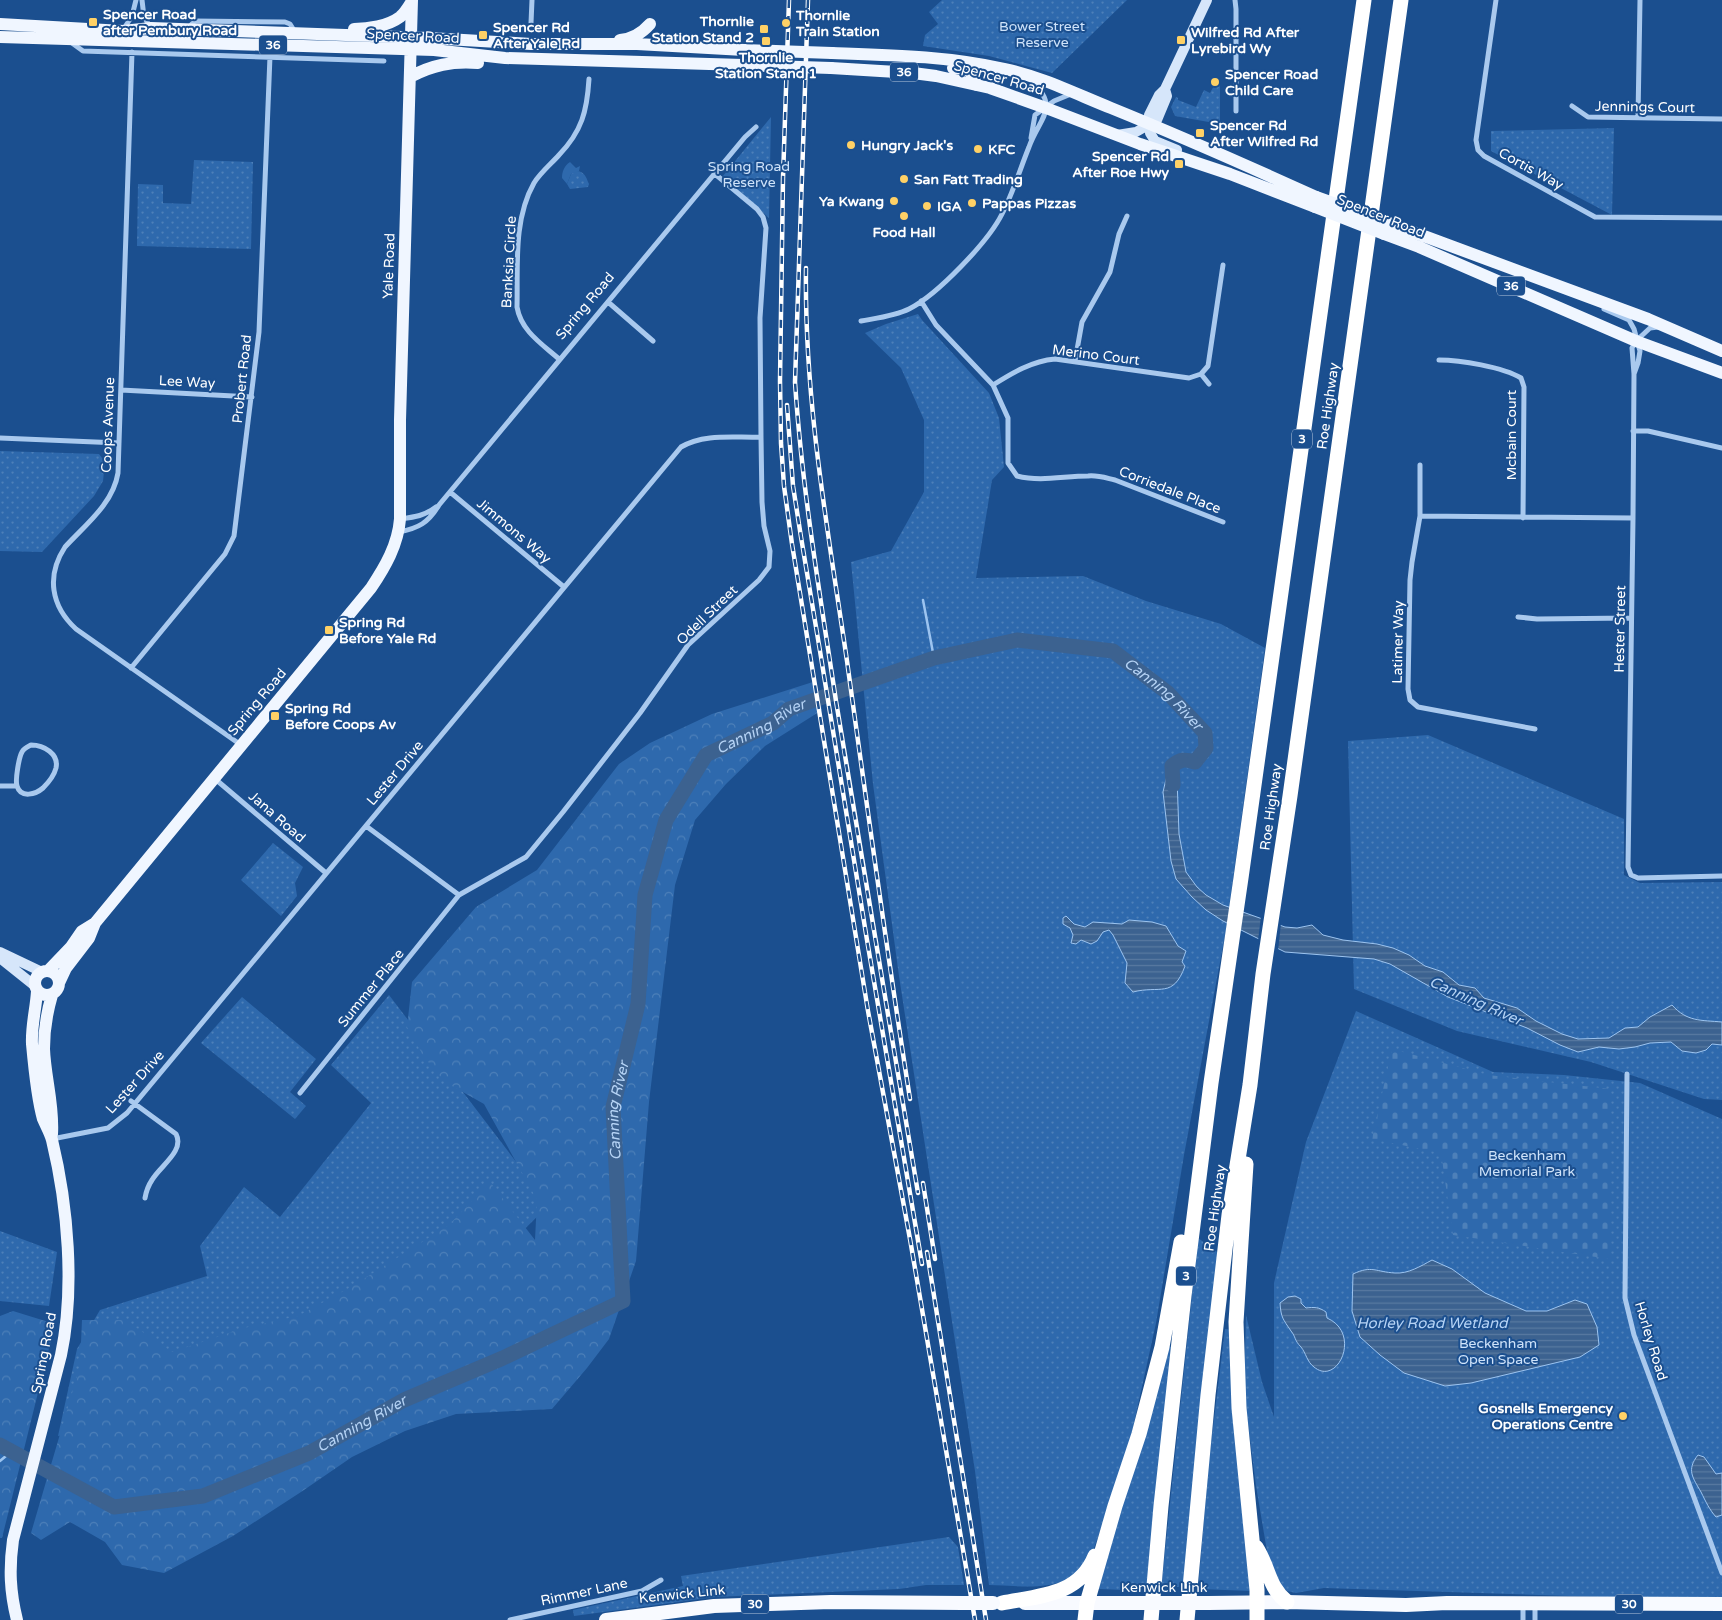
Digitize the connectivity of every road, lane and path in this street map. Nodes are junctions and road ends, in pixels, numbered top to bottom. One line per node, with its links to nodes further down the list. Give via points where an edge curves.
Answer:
1 (136, 0): 16 (street)
2 (142, 0): 14 (street, via 144,17)
3 (532, 0): 11 (street)
4 (1207, 0): 38 (main road, via 1165,89 1149,115)
5 (1235, 0): 35 (street)
6 (1364, 0): 101 (highway, Roe Highway / 3)
7 (1401, 0): 102 (highway, Roe Highway)
8 (1496, 0): 46 (street, Cortis Way, via 1476,140 1478,150 1484,156 1595,217)
9 (1640, 0): 36 (street)
10 (412, 1): 17 (main road, via 402,16 393,22); 20 (main road, Yale Road)
11 (531, 23)
12 (0, 24): 16 (main road, Spencer Road / 36)
13 (650, 24): 21 (main road, via 644,31 626,39 566,40)
14 (151, 28): 15 (main road, Spencer Road / 36); 16 (main road, Spencer Road / 36)
15 (170, 30): 17 (main road, Spencer Road / 36); 22 (main road, via 179,36 244,38 246,42)
16 (123, 31)
17 (319, 34): 20 (main road, Spencer Road / 36)
18 (0, 37): 19 (main road, Spencer Road / 36)
19 (68, 40): 22 (main road, Spencer Road / 36); 23 (street, Spencer Road, via 83,51)
20 (411, 44): 21 (main road, Spencer Road / 36); 22 (main road, Spencer Road / 36); 26 (main road, Spencer Road / 36, via 434,50); 29 (main road, Yale Road)
21 (553, 44): 24 (main road, Spencer Road / 36, bridge, via 637,44)
22 (242, 45)
23 (132, 52): 25 (street, Spencer Road); 64 (street, Coops Avenue)
24 (894, 55): 28 (main road, Spencer Road / 36, via 970,63); 31 (main road, via 911,63 966,70 974,74)
25 (270, 56): 27 (street, Spencer Road); 65 (street, Probert Road, via 259,332)
26 (505, 58): 29 (main road, via 482,63 445,63); 31 (main road, Spencer Road / 36, bridge, via 831,68 913,73)
27 (384, 61)
28 (1022, 74): 32 (main road, Spencer Road / 36); 34 (street, via 1044,94)
29 (410, 77): 77 (main road, Yale Road)
30 (589, 79): 57 (street, Banksia Circle, via 587,104 580,127 534,182 524,204 519,230 519,318 526,329)
31 (976, 85): 34 (main road, Spencer Road / 36)
32 (1074, 93): 34 (street, via 1054,100); 38 (main road, Spencer Road / 36)
33 (1572, 106): 36 (street, Jennings Court, via 1588,117)
34 (1046, 108): 40 (main road, Spencer Road / 36); 41 (street, via 1044,119); 41 (street, via 1035,114)
35 (1236, 110)
36 (1638, 117): 37 (street, Jennings Court)
37 (1722, 119)
38 (1150, 124): 40 (main road, via 1136,132); 43 (main road, via 1150,133 1155,141 1211,162); 44 (main road, Spencer Road / 36)
39 (756, 127): 42 (street, Spring Road)
40 (1117, 135): 43 (main road, Spencer Road / 36)
41 (1031, 141): 50 (street, via 1001,215 990,232 960,267)
42 (715, 174): 51 (street, Spring Road); 67 (street, Odell Street, via 757,209 766,228 760,318)
43 (1230, 174): 44 (main road, Spencer Road / 36)
44 (1316, 202): 47 (main road, Spencer Road / 36, bridge)
45 (1127, 216): 59 (street, via 1110,272 1082,322)
46 (1722, 218)
47 (1385, 228): 49 (main road, Spencer Road / 36); 55 (main road, Spencer Road / 36, via 1419,247)
48 (1223, 265): 60 (street, via 1208,366)
49 (1569, 290): 53 (main road, Spencer Road / 36); 55 (street, Hester Street, via 1583,301 1629,320)
50 (921, 301): 52 (street, via 908,310); 62 (street, Corriedale Place, via 936,325)
51 (608, 302): 54 (street); 57 (street, Spring Road)
52 (861, 321)
53 (1664, 326): 55 (street, via 1650,328); 56 (main road, Spencer Road / 36)
54 (653, 341)
55 (1636, 341): 61 (main road, Spencer Road / 36); 66 (street, Hester Street, via 1632,348)
56 (1718, 348)
57 (559, 360): 72 (street, Spring Road)
58 (1439, 360): 75 (street, Mcbain Court, via 1456,360 1511,372 1521,378 1524,387)
59 (1075, 361): 60 (street, Merino Court, via 1189,378); 62 (street, Merino Court, via 1038,361)
60 (1201, 374): 63 (street)
61 (1722, 374)
62 (993, 384): 78 (street, Corriedale Place, via 1008,418 1008,463 1017,476 1031,480 1102,476)
63 (1209, 384)
64 (121, 390): 65 (street, Lee Way); 69 (street, Coops Avenue)
65 (252, 397): 83 (street, Probert Road, via 231,544)
66 (1633, 431): 70 (street, via 1648,431); 76 (street, Hester Street)
67 (761, 437): 80 (street, Lester Drive, via 703,438 681,447); 92 (street, Odell Street, via 762,502 770,552 769,567 688,646 640,713 526,857)
68 (0, 438): 69 (street)
69 (119, 443): 83 (street, Coops Avenue, via 114,491 60,555 54,574 54,589 65,618)
70 (1722, 448)
71 (1420, 465): 74 (street, Latimer Way)
72 (450, 492): 73 (street, Spring Road); 80 (street, Jimmons Way)
73 (439, 505): 77 (street, Spring Road, via 426,514); 79 (street, Spring Road, via 431,518 419,527)
74 (1420, 516): 75 (street); 84 (street, Latimer Way, via 1410,580 1410,700 1418,707)
75 (1523, 518): 76 (street)
76 (1633, 518): 82 (street, Hester Street)
77 (400, 519): 79 (main road, Yale Road)
78 (1223, 522)
79 (399, 532): 85 (main road, Spring Road, via 371,588)
80 (564, 587): 89 (street, Lester Drive)
81 (1518, 617): 82 (street)
82 (1631, 618): 91 (street, Hester Street, via 1628,867 1631,875 1638,878)
83 (131, 668): 85 (street, Coops Avenue)
84 (1535, 729)
85 (241, 745): 86 (main road, Spring Road)
86 (214, 777): 90 (street, Jana Road); 93 (main road, Spring Road)
87 (0, 786): 88 (street)
88 (17, 786): 88 (street, via 20,758 25,748 31,745 44,747 53,754 56,761 54,773 40,790 26,794)
89 (366, 826): 90 (street, Lester Drive); 92 (street)
90 (326, 873): 104 (street, Lester Drive)
91 (1722, 876)
92 (459, 895): 103 (street, Summer Place)
93 (95, 923): 96 (main road, Spring Road, via 82,931 71,947); 97 (main road, Spring Road, via 90,938 66,968)
94 (0, 952): 96 (main road)
95 (0, 958): 98 (main road)
96 (45, 972): 97 (main road, via 57,976); 98 (main road, Spring Road, via 36,978)
97 (59, 983): 99 (main road, Spring Road)
98 (36, 988): 99 (main road, via 44,995); 105 (main road, Spring Road, via 32,1043 43,1119)
99 (52, 995): 105 (main road, Spring Road, via 44,1048 53,1117)
100 (1627, 1074): 109 (street, Horley Road, via 1626,1298 1634,1335)
101 (1211, 1083): 107 (highway, via 1162,1346 1139,1434); 121 (highway, Roe Highway / 3, via 1184,1296)
102 (1250, 1085): 108 (highway, via 1251,1118 1236,1322 1239,1408); 122 (highway, Roe Highway, via 1229,1215)
103 (300, 1094)
104 (133, 1102): 105 (street, Lester Drive, via 127,1113 108,1128); 106 (street, via 176,1134 179,1140 175,1152 152,1179)
105 (52, 1139): 117 (main road, Spring Road, via 66,1233 68,1303 65,1338 13,1540 10,1566)
106 (145, 1198)
107 (1115, 1506): 112 (highway, via 1092,1565 1076,1583 1055,1593); 113 (highway)
108 (1252, 1540): 111 (highway, via 1262,1556 1274,1590); 114 (highway)
109 (1722, 1573)
110 (661, 1580): 118 (street, Rimmer Lane, via 642,1591)
111 (1287, 1602): 114 (highway, Kenwick Link / 30); 115 (highway, Kenwick Link / 30)
112 (997, 1603): 113 (highway, Kenwick Link / 30); 119 (highway, Kenwick Link / 30, bridge, via 831,1602 714,1606)
113 (1087, 1603): 114 (highway, Kenwick Link / 30, bridge); 120 (highway)
114 (1257, 1603): 123 (highway)
115 (1529, 1604): 116 (highway, Kenwick Link / 30); 124 (street); 125 (street)
116 (1722, 1604)
117 (17, 1620)
118 (510, 1620)
119 (606, 1620)
120 (1085, 1620)
121 (1151, 1620)
122 (1187, 1620)
123 (1257, 1620)
124 (1523, 1620)
125 (1536, 1620)

